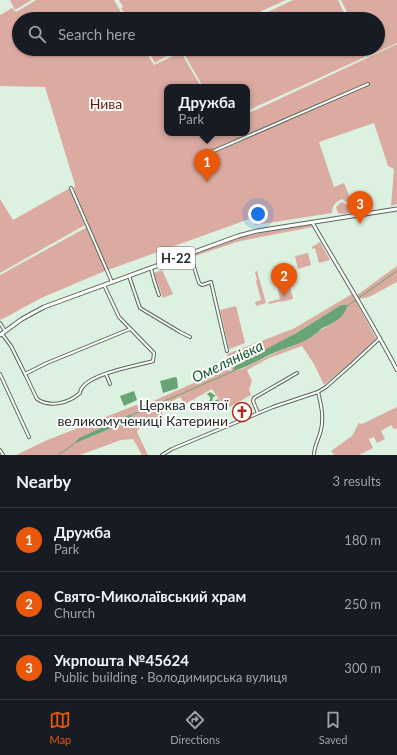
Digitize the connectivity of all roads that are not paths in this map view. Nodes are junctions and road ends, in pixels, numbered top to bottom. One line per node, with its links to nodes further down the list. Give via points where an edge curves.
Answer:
1 (368, 84): 3 (street)
2 (249, 136): 4 (street)
3 (250, 136)
4 (210, 153)
5 (71, 188): 12 (street)
6 (396, 209): 7 (street); 8 (main road, Н-22)
7 (397, 213)
8 (312, 222): 9 (main road, Н-22, via 238,236); 20 (street)
9 (189, 253): 10 (main road, Н-22); 21 (street, via 199,283 202,285 211,282)
10 (151, 267): 11 (main road, Н-22); 14 (street)
11 (129, 276): 12 (main road, Н-22); 19 (street, via 140,308)
12 (112, 282): 13 (main road, Н-22)
13 (104, 285): 16 (street, via 119,318); 17 (main road, Н-22, via 44,307)
14 (159, 295)
15 (0, 323): 17 (street)
16 (130, 329): 25 (street, via 47,362); 26 (street, via 154,353 153,361)
17 (5, 331): 18 (main road, Н-22)
18 (1, 334): 25 (street, via 11,346)
19 (190, 336)
20 (380, 337): 22 (street); 28 (street)
21 (227, 351)
22 (397, 370)
23 (296, 373): 29 (street, via 254,398)
24 (0, 374): 30 (street)
25 (25, 374): 26 (street, via 37,399 50,404 67,401 80,393 84,385)
26 (106, 374): 27 (street)
27 (110, 384)
28 (318, 392): 29 (street); 34 (street, via 322,408 322,430 314,449)
29 (258, 413): 33 (street)
30 (29, 437)
31 (0, 450): 32 (street)
32 (3, 455)
33 (162, 455)
34 (316, 455)

